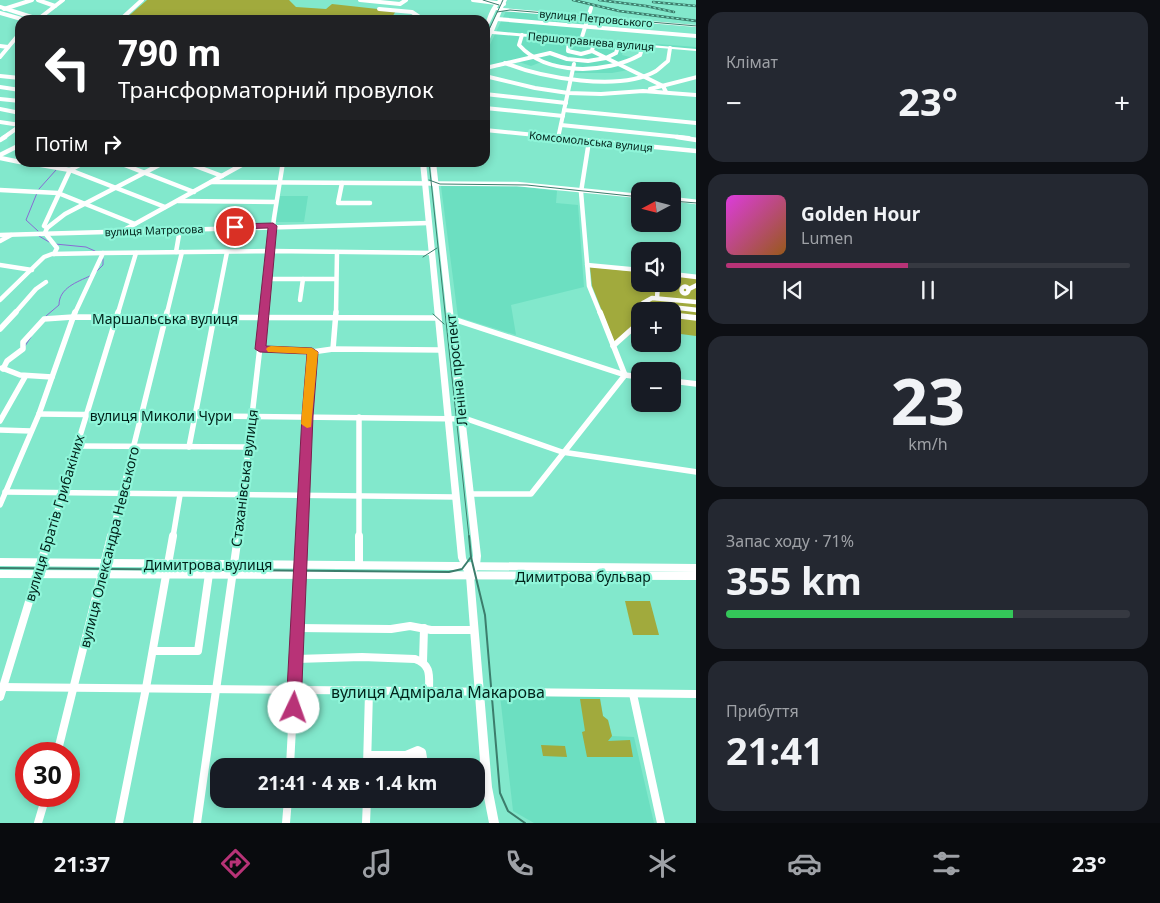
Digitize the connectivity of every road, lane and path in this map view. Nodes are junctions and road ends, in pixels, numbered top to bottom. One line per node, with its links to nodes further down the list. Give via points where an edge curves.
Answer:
1 (32, 0): 10 (street)
2 (38, 0): 9 (street)
3 (63, 0): 9 (street)
4 (142, 0): 16 (street)
5 (360, 0): 6 (street, via 400,4)
6 (406, 0)
7 (473, 0): 8 (street)
8 (499, 4): 19 (main road, вулиця Петровського); 20 (main road); 21 (main road)
9 (55, 6): 15 (street)
10 (5, 8): 13 (street); 14 (street)
11 (591, 8): 19 (street)
12 (379, 9): 17 (street)
13 (0, 10): 18 (street)
14 (24, 15)
15 (44, 15)
16 (125, 15)
17 (415, 15)
18 (15, 16)
19 (588, 16): 22 (main road, вулиця Петровського); 23 (street)
20 (497, 19): 23 (street); 24 (main road)
21 (490, 24)
22 (696, 25)
23 (585, 26): 27 (street); 30 (street)
24 (490, 27)
25 (490, 31): 26 (main road, Першотравнева вулиця)
26 (522, 35): 29 (main road, Першотравнева вулиця); 40 (street, via 520,48)
27 (696, 36)
28 (15, 39): 35 (street)
29 (568, 39): 30 (main road, Першотравнева вулиця); 38 (street, via 567,49 570,52)
30 (581, 40): 31 (main road, Першотравнева вулиця)
31 (594, 41): 32 (main road, Першотравнева вулиця); 38 (street)
32 (619, 44): 34 (main road, Першотравнева вулиця); 41 (street, via 617,52)
33 (0, 46): 35 (street)
34 (643, 46): 36 (main road, Першотравнева вулиця); 44 (street, via 637,58)
35 (8, 47): 39 (street)
36 (670, 48): 37 (main road, Першотравнева вулиця); 47 (street, via 666,63)
37 (696, 50)
38 (592, 51): 41 (street)
39 (0, 57)
40 (532, 57): 42 (street, via 550,53); 43 (street); 46 (street)
41 (606, 58): 42 (street); 44 (street)
42 (575, 60): 46 (street)
43 (505, 63): 45 (street); 52 (street, via 535,74)
44 (620, 65): 46 (street); 47 (street)
45 (490, 67)
46 (574, 68): 52 (street)
47 (642, 75): 52 (street, via 607,80); 53 (street)
48 (0, 76): 51 (street)
49 (696, 76): 53 (street)
50 (490, 77): 58 (street)
51 (15, 78)
52 (571, 80): 58 (street)
53 (663, 86): 56 (street); 57 (street)
54 (0, 87): 55 (street)
55 (13, 89)
56 (643, 91): 57 (street); 58 (street)
57 (666, 92): 60 (street)
58 (568, 93): 63 (street)
59 (490, 95): 63 (street)
60 (696, 95)
61 (0, 98): 62 (street)
62 (15, 100)
63 (566, 103): 66 (street)
64 (0, 109): 67 (street)
65 (490, 109): 68 (street)
66 (564, 110): 68 (street); 70 (street)
67 (15, 112)
68 (563, 116): 72 (street)
69 (0, 122): 71 (street)
70 (696, 123)
71 (15, 125)
72 (561, 125): 75 (street); 78 (street)
73 (15, 130): 76 (street)
74 (490, 131): 75 (street, Комсомольська вулиця)
75 (558, 138): 77 (street, Комсомольська вулиця)
76 (0, 140)
77 (589, 140): 80 (street, Комсомольська вулиця); 103 (street)
78 (696, 140)
79 (15, 148): 81 (street)
80 (696, 151)
81 (0, 156): 82 (street)
82 (15, 160)
83 (53, 167): 92 (street)
84 (76, 167): 92 (street)
85 (130, 167): 93 (street)
86 (156, 167): 93 (street)
87 (198, 167): 94 (street)
88 (238, 167): 94 (street)
89 (282, 167): 96 (street, Стаханівська вулиця)
90 (423, 167): 99 (main road, Леніна проспект)
91 (434, 167): 98 (main road, Леніна проспект)
92 (70, 170): 100 (street); 105 (street)
93 (145, 173): 100 (street); 104 (street)
94 (222, 176): 95 (street)
95 (211, 182): 96 (street); 104 (street)
96 (279, 183): 97 (street); 109 (street, Стаханівська вулиця)
97 (342, 183): 99 (street); 112 (street, via 338,203)
98 (436, 183): 99 (street); 103 (street); 161 (main road, Леніна проспект)
99 (424, 184): 115 (main road, Леніна проспект)
100 (116, 188): 111 (street); 114 (street)
101 (0, 190): 102 (street)
102 (8, 191): 105 (street); 107 (street)
103 (581, 191): 106 (street); 132 (street)
104 (194, 192): 108 (street)
105 (58, 193): 111 (street); 119 (street, via 44,226)
106 (631, 196)
107 (0, 197)
108 (177, 201): 109 (street); 114 (street)
109 (276, 202): 117 (street, Стаханівська вулиця)
110 (681, 202): 113 (street)
111 (86, 203): 116 (street); 119 (street, via 61,216)
112 (370, 203)
113 (696, 203)
114 (165, 208): 116 (street)
115 (429, 223): 117 (street, вулиця Матросова); 130 (main road, Леніна проспект)
116 (136, 224): 120 (street)
117 (273, 226): 118 (street, вулиця Матросова); 124 (street, Стаханівська вулиця)
118 (180, 228): 120 (street, вулиця Матросова); 125 (street, вулиця Олександра Невського)
119 (46, 231): 120 (street, вулиця Матросова); 121 (street, вулиця Матросова); 131 (street, via 57,248)
120 (123, 231)
121 (12, 234): 122 (street, вулиця Матросова); 123 (street)
122 (0, 235)
123 (0, 241)
124 (271, 251): 126 (street); 127 (street); 138 (street, Стаханівська вулиця)
125 (179, 252): 126 (street); 129 (street); 156 (street, вулиця Олександра Невського)
126 (227, 252): 157 (street)
127 (337, 252): 130 (street); 140 (street)
128 (103, 253): 129 (street); 131 (street); 154 (street)
129 (136, 253): 155 (street, вулиця Братів Грибакіних)
130 (432, 253): 160 (main road, Леніна проспект)
131 (54, 254): 135 (street, via 44,258)
132 (587, 264): 134 (street); 165 (street, via 589,286)
133 (0, 265): 135 (street)
134 (631, 269)
135 (32, 270): 146 (street)
136 (681, 275): 137 (street)
137 (696, 277)
138 (268, 279): 139 (street); 158 (street, Стаханівська вулиця)
139 (303, 279): 140 (street); 147 (street)
140 (336, 279): 159 (street)
141 (46, 282): 163 (street)
142 (696, 285): 145 (street, via 682,288 683,292)
143 (657, 292): 144 (street)
144 (657, 298): 145 (street); 148 (street)
145 (671, 299): 149 (street); 150 (street)
146 (0, 300)
147 (300, 300)
148 (643, 302)
149 (671, 302)
150 (696, 302)
151 (696, 310): 152 (street)
152 (681, 311)
153 (681, 314): 162 (street)
154 (73, 317): 155 (street, Маршальська вулиця); 170 (street, Маршальська вулиця, via 44,320 23,342 23,349); 174 (street)
155 (118, 318): 156 (street, Маршальська вулиця); 178 (street, вулиця Братів Грибакіних)
156 (166, 318): 157 (street, Маршальська вулиця); 179 (street, вулиця Олександра Невського)
157 (214, 318): 158 (street, Маршальська вулиця); 180 (street)
158 (264, 318): 159 (street, Маршальська вулиця); 166 (street, Стаханівська вулиця)
159 (334, 318): 160 (street, Маршальська вулиця); 167 (street)
160 (438, 318): 161 (main road); 168 (main road, Леніна проспект)
161 (450, 318): 171 (street); 185 (main road, Леніна проспект)
162 (696, 318)
163 (0, 329)
164 (631, 330): 165 (street)
165 (613, 346): 171 (street)
166 (260, 349): 169 (street); 181 (street, Стаханівська вулиця)
167 (333, 349): 168 (street); 169 (street)
168 (441, 350): 184 (main road, Леніна проспект)
169 (312, 352): 182 (street)
170 (2, 369): 173 (street)
171 (625, 375): 172 (street); 193 (street)
172 (631, 376)
173 (25, 377): 174 (street); 186 (street)
174 (52, 377): 177 (street)
175 (681, 382): 176 (street)
176 (696, 384)
177 (39, 414): 178 (street, вулиця Миколи Чури); 188 (street)
178 (86, 415): 179 (street, вулиця Миколи Чури); 189 (street, вулиця Братів Грибакіних)
179 (141, 415): 180 (street, вулиця Миколи Чури); 190 (street, вулиця Олександра Невського)
180 (195, 415): 181 (street, вулиця Миколи Чури); 191 (street)
181 (253, 415): 182 (street, вулиця Миколи Чури); 192 (street, Стаханівська вулиця)
182 (307, 416): 183 (street, вулиця Миколи Чури); 201 (street)
183 (359, 417): 184 (street, вулиця Миколи Чури); 202 (street)
184 (447, 418): 185 (street, вулиця Миколи Чури); 203 (main road, Леніна проспект)
185 (461, 418): 193 (street, вулиця Миколи Чури); 198 (main road, Леніна проспект)
186 (0, 421)
187 (0, 430): 188 (street)
188 (31, 431): 195 (street)
189 (76, 446): 190 (street); 196 (street, вулиця Братів Грибакіних)
190 (134, 446): 191 (street); 199 (street, вулиця Олександра Невського)
191 (189, 447): 192 (street)
192 (248, 447): 197 (street, Стаханівська вулиця)
193 (562, 452): 194 (street, вулиця Миколи Чури); 198 (street, via 530,494)
194 (696, 472)
195 (5, 492): 196 (street); 204 (street)
196 (61, 494): 199 (street); 206 (street, вулиця Братів Грибакіних)
197 (242, 494): 200 (street); 201 (street); 209 (street, Стаханівська вулиця)
198 (470, 494): 213 (main road, Леніна проспект)
199 (123, 495): 200 (street); 207 (street, вулиця Олександра Невського)
200 (180, 495): 208 (street)
201 (304, 496): 202 (street); 210 (street)
202 (359, 496): 203 (street); 211 (street)
203 (456, 497): 212 (main road, Леніна проспект)
204 (0, 505)
205 (0, 562): 206 (street, Димитрова вулиця)
206 (40, 562): 207 (street, Димитрова вулиця); 216 (street, вулиця Братів Грибакіних)
207 (104, 564): 208 (street, Димитрова вулиця); 217 (street, вулиця Олександра Невського)
208 (168, 564): 209 (street, Димитрова вулиця); 218 (street)
209 (234, 565): 210 (street, Димитрова вулиця); 220 (street, Стаханівська вулиця)
210 (300, 565): 211 (street, Димитрова вулиця); 221 (street)
211 (359, 565): 212 (street, Димитрова вулиця)
212 (464, 565): 213 (street, Димитрова вулиця); 222 (main road, Леніна проспект)
213 (476, 565): 214 (street, Димитрова бульвар); 222 (main road)
214 (696, 568)
215 (0, 574): 216 (street, Димитрова вулиця)
216 (36, 574): 217 (street, Димитрова вулиця); 230 (street, вулиця Братів Грибакіних)
217 (101, 574): 218 (street, Димитрова вулиця); 231 (street, вулиця Олександра Невського)
218 (166, 574): 219 (street, Димитрова вулиця); 227 (street)
219 (208, 574): 220 (street, Димитрова вулиця); 227 (street, via 198,651)
220 (232, 575): 221 (street, Димитрова вулиця); 233 (street, Стаханівська вулиця)
221 (300, 575): 222 (street, Димитрова вулиця); 224 (street)
222 (470, 576): 223 (street, Димитрова бульвар); 226 (main road, Леніна проспект)
223 (696, 576)
224 (297, 628): 225 (street); 228 (street)
225 (424, 628): 226 (street); 229 (street)
226 (474, 630): 236 (main road, Леніна проспект)
227 (153, 651): 232 (street)
228 (296, 659): 229 (street, via 402,658); 234 (street)
229 (423, 662): 235 (street, via 428,669)
230 (2, 687): 231 (street, вулиця Адмірала Макарова); 240 (street, вулиця Братів Грибакіних)
231 (75, 688): 232 (street, вулиця Адмірала Макарова); 241 (street, вулиця Олександра Невського)
232 (146, 688): 233 (street, вулиця Адмірала Макарова); 250 (street)
233 (218, 690): 234 (street, вулиця Адмірала Макарова); 251 (street, Стаханівська вулиця)
234 (294, 691): 237 (street, вулиця Адмірала Макарова); 244 (street)
235 (429, 691): 236 (street, вулиця Адмірала Макарова); 237 (street, вулиця Адмірала Макарова)
236 (480, 691): 238 (street, вулиця Адмірала Макарова); 254 (main road, Леніна проспект, via 487,787)
237 (369, 692): 242 (street)
238 (633, 694): 239 (street, вулиця Адмірала Макарова); 255 (street)
239 (696, 694)
240 (0, 697)
241 (60, 742)
242 (368, 755): 243 (street); 245 (street)
243 (406, 755)
244 (290, 758)
245 (368, 758)
246 (43, 807): 249 (street)
247 (287, 808): 252 (street)
248 (367, 808): 253 (street)
249 (38, 823)
250 (119, 823)
251 (197, 823)
252 (286, 823)
253 (366, 823)
254 (494, 823)
255 (661, 823)

